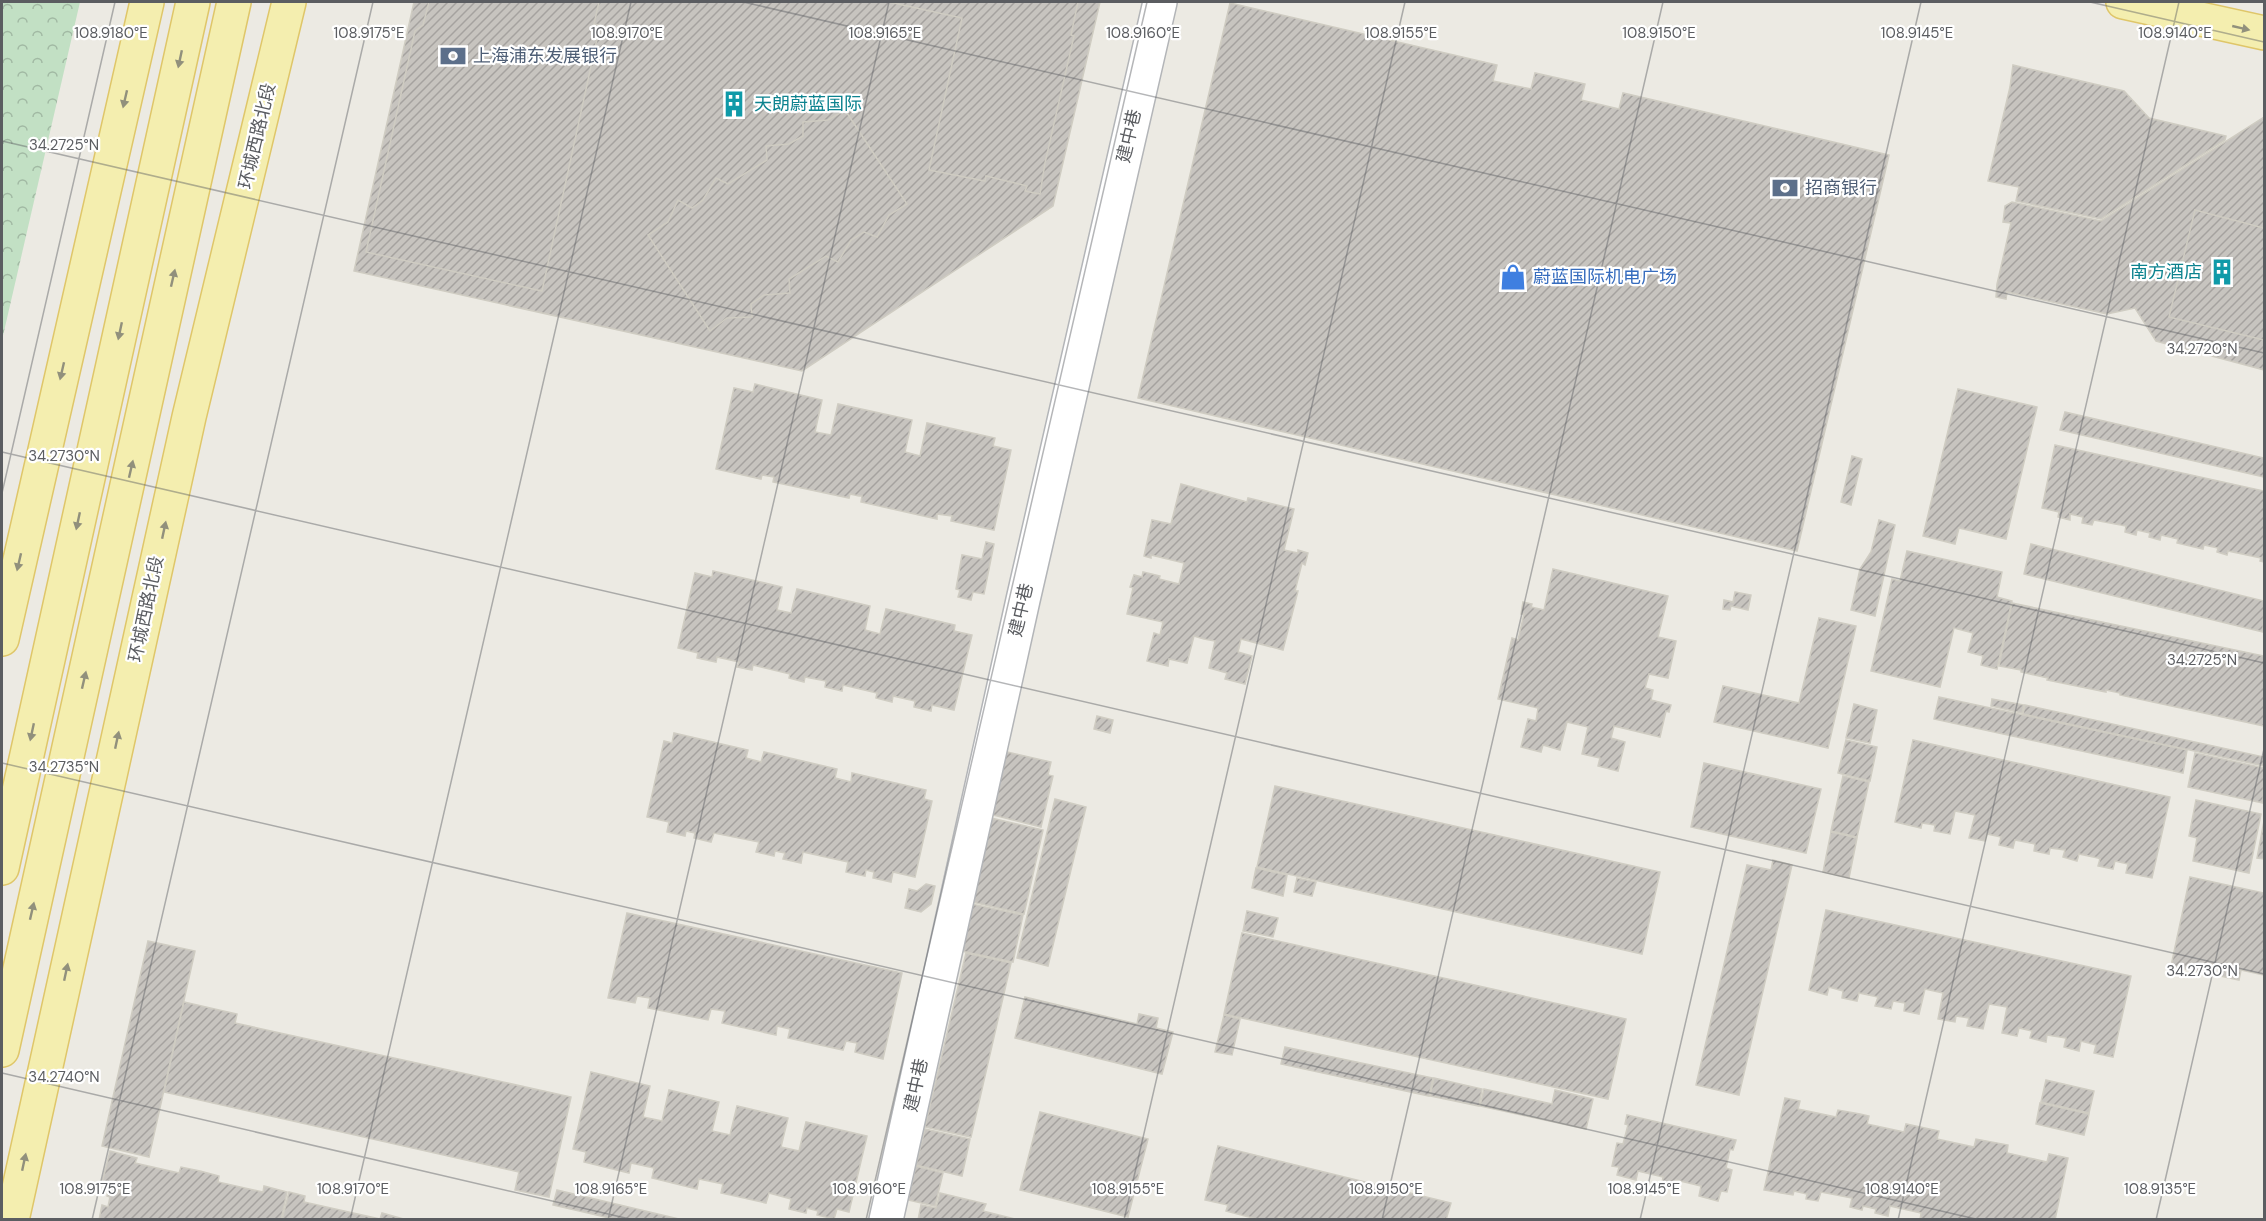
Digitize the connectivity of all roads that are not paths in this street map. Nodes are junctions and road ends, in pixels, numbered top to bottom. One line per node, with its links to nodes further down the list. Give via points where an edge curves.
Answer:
1 (147, 2): 8 (main road, one-way to 8)
2 (193, 2): 9 (main road, one-way to 9)
3 (234, 2): 10 (main road, one-way to 3)
4 (290, 2): 11 (main road, 环城西路北段, one-way to 4, via 186,428)
5 (1160, 2): 12 (street, 建中巷)
6 (2123, 2): 7 (main road, one-way to 7)
7 (2265, 33)
8 (2, 639)
9 (2, 868)
10 (2, 1050)
11 (12, 1220)
12 (886, 1220)

